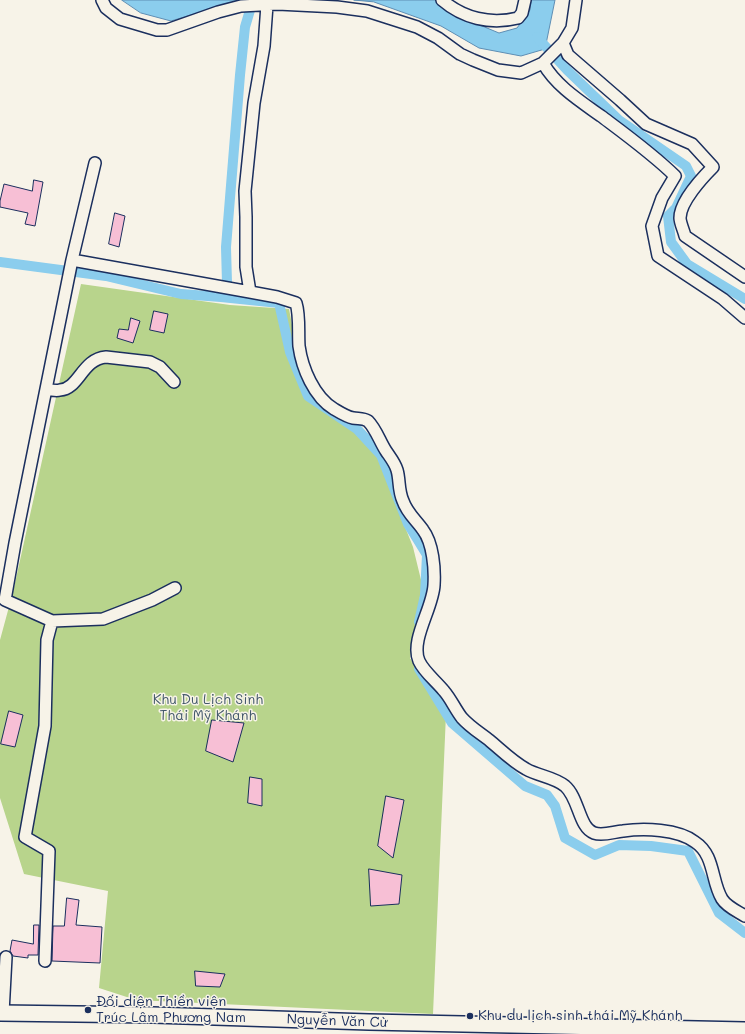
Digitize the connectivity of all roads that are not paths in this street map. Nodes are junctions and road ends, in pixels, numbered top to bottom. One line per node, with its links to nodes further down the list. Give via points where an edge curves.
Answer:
1 (102, 0): 5 (street, via 106,8 120,19 157,30 167,30 241,6)
2 (442, 0): 3 (street, via 452,9 476,19 498,21 518,18)
3 (525, 0)
4 (576, 0): 6 (street, via 572,28)
5 (264, 5): 7 (street, via 337,6 367,11 417,27 466,56 498,70 521,73); 11 (street, via 264,46 254,103 245,191)
6 (563, 43): 7 (street); 10 (street, via 568,55 646,124 692,144 713,167 700,180 686,201 680,218 685,236)
7 (543, 62): 12 (street, via 546,69 568,92 675,176 662,198 652,226 658,256 723,299)
8 (95, 163): 9 (street)
9 (72, 261): 11 (street); 14 (street)
10 (745, 277)
11 (245, 291): 17 (street, via 296,303 302,358 314,387 324,402 332,408 353,418 368,420 397,469 398,487 403,501 427,537 433,560 433,594 418,641 417,655 421,665 444,691 461,716 524,768 557,781 567,788 574,797 583,821 592,832 666,832 680,834 696,842 707,856 723,900)
12 (745, 318)
13 (174, 382): 14 (street, via 160,367 150,362 99,358 90,363 65,389)
14 (47, 389): 16 (street, via 5,600)
15 (175, 588): 16 (street, via 103,619)
16 (52, 621): 19 (street, via 47,640 45,726 25,837 49,851)
17 (745, 916)
18 (6, 957): 20 (street)
19 (45, 961)
20 (1, 1013): 22 (main road, Nguyễn Văn Cừ, via 154,1015)
21 (739, 1030): 22 (main road, Nguyễn Văn Cừ)
22 (711, 1032)

